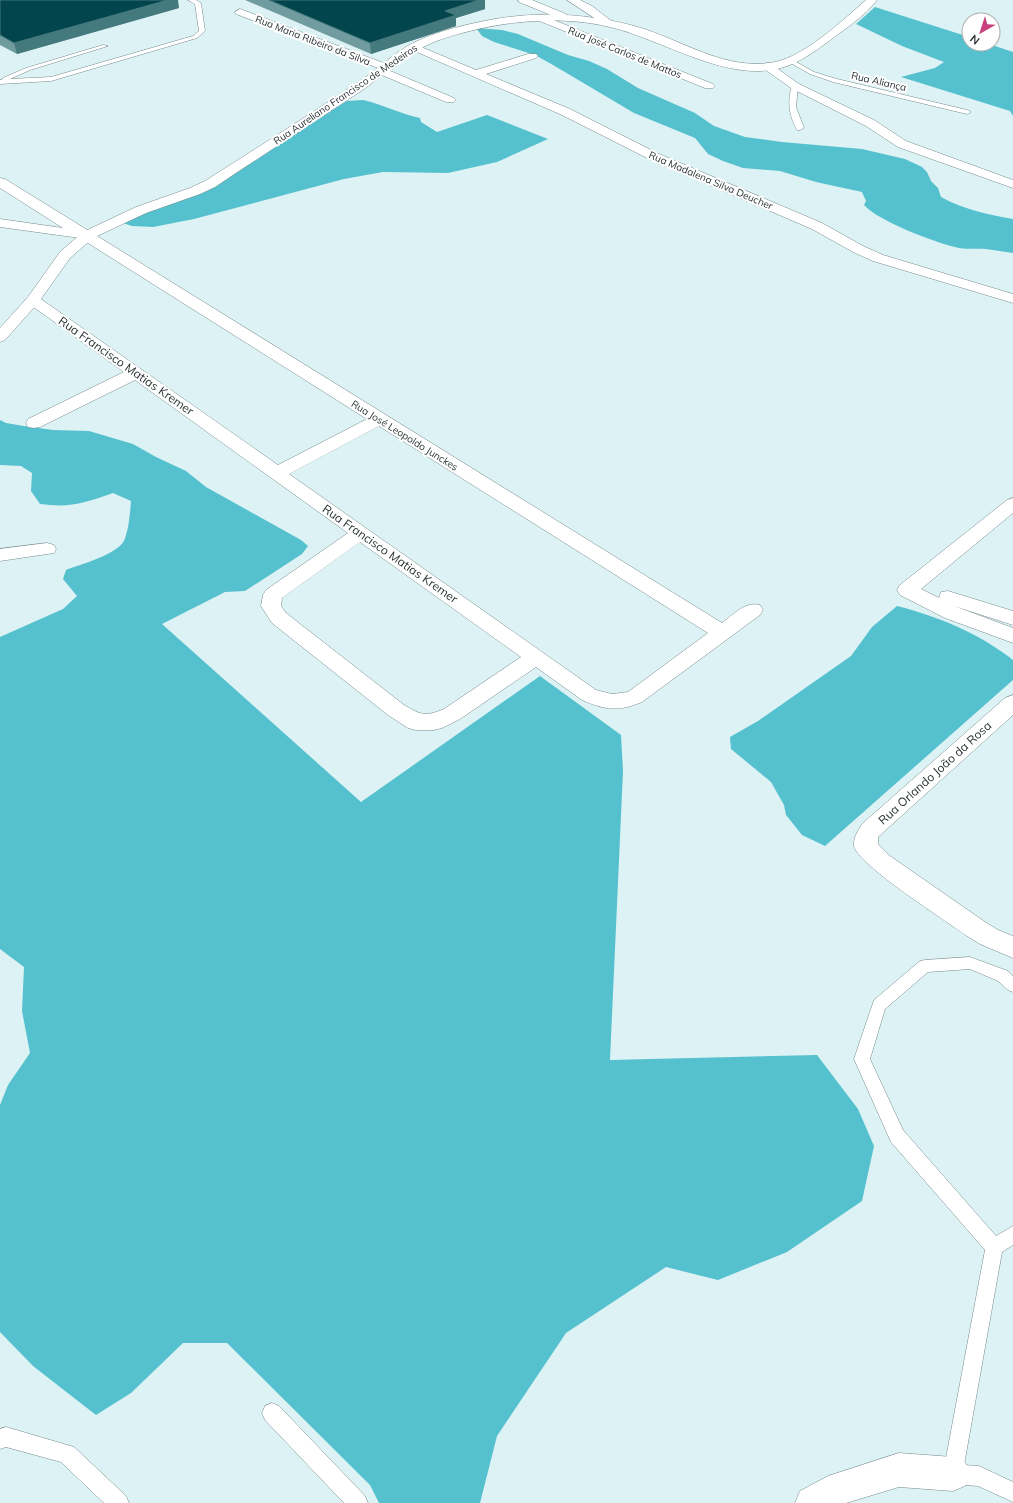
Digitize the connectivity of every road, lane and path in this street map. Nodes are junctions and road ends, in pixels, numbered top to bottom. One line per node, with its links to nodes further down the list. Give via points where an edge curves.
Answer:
1 (190, 0): 16 (lane, via 198,3 201,20 202,31 195,37 51,79)
2 (523, 0): 7 (street)
3 (572, 0): 8 (street)
4 (872, 0): 12 (street, Rua Aureliano Francisco de Medeiros, via 835,30)
5 (240, 12): 14 (street, Rua Maria Ribeiro da Silva)
6 (541, 18): 7 (street, Rua Aureliano Francisco de Medeiros); 10 (street, Rua Aureliano Francisco de Medeiros, via 483,24 453,32); 17 (street, Rua José Carlos de Mattos)
7 (568, 18): 8 (street, Rua Aureliano Francisco de Medeiros)
8 (609, 23): 13 (street, Rua Aureliano Francisco de Medeiros, via 633,29 718,60 745,66)
9 (105, 46): 16 (lane, via 28,69)
10 (414, 48): 14 (street, Rua Aureliano Francisco de Medeiros); 15 (street, Rua Madalena Silva Deucher)
11 (532, 56): 15 (street)
12 (789, 60): 13 (street, Rua Aureliano Francisco de Medeiros); 20 (lane, Rua Aliança, via 812,73 835,81)
13 (767, 66): 18 (street)
14 (383, 69): 19 (street, Rua Maria Ribeiro da Silva); 25 (street, Rua Aureliano Francisco de Medeiros, via 345,97 210,184 195,192 141,210)
15 (477, 74): 26 (street, Rua Madalena Silva Deucher, via 566,112 653,156 809,223 878,258)
16 (0, 82)
17 (709, 86)
18 (795, 86): 21 (lane, via 791,99 792,112); 23 (street, via 870,123 902,144)
19 (450, 100)
20 (967, 112)
21 (800, 128)
22 (0, 182): 25 (street, Rua José Leopoldo Junckes)
23 (1013, 184)
24 (0, 223): 25 (street)
25 (88, 235): 27 (street, Rua Aureliano Francisco de Medeiros, via 65,255); 30 (street, Rua José Leopoldo Junckes)
26 (1013, 299)
27 (33, 300): 28 (street, Rua Aureliano Francisco de Medeiros); 29 (street, Rua Francisco Matias Kremer)
28 (0, 337)
29 (136, 373): 31 (street); 32 (street, Rua Francisco Matias Kremer)
30 (379, 418): 32 (street); 40 (street, Rua José Leopoldo Junckes)
31 (34, 423)
32 (277, 473): 34 (street, Rua Francisco Matias Kremer)
33 (1013, 504): 37 (street)
34 (360, 533): 42 (street, Rua Francisco Matias Kremer); 42 (street, via 272,595 271,606 279,618 396,710 416,722 434,722 452,714)
35 (47, 549): 36 (street)
36 (0, 555)
37 (907, 590): 39 (street, via 956,599); 41 (street, via 952,613)
38 (752, 610): 40 (street, Rua Francisco Matias Kremer)
39 (1013, 618)
40 (723, 633): 42 (street, Rua Francisco Matias Kremer, via 635,697 624,702 613,703 589,695)
41 (1013, 636)
42 (536, 657)
43 (1013, 703): 44 (street, Rua Orlando João da Rosa, via 870,830 866,837 866,847 882,863 976,930)
44 (1013, 947)
45 (1013, 985): 47 (lane, via 1003,976 970,964 925,966 879,1005 862,1059 897,1136)
46 (1013, 1235): 47 (lane)
47 (994, 1247): 50 (lane)
48 (272, 1413): 53 (lane)
49 (0, 1438): 52 (lane, via 68,1454)
50 (953, 1474): 51 (lane, via 979,1476); 54 (street, via 898,1470 840,1488)
51 (1013, 1492)
52 (119, 1503)
53 (358, 1503)
54 (812, 1503)

